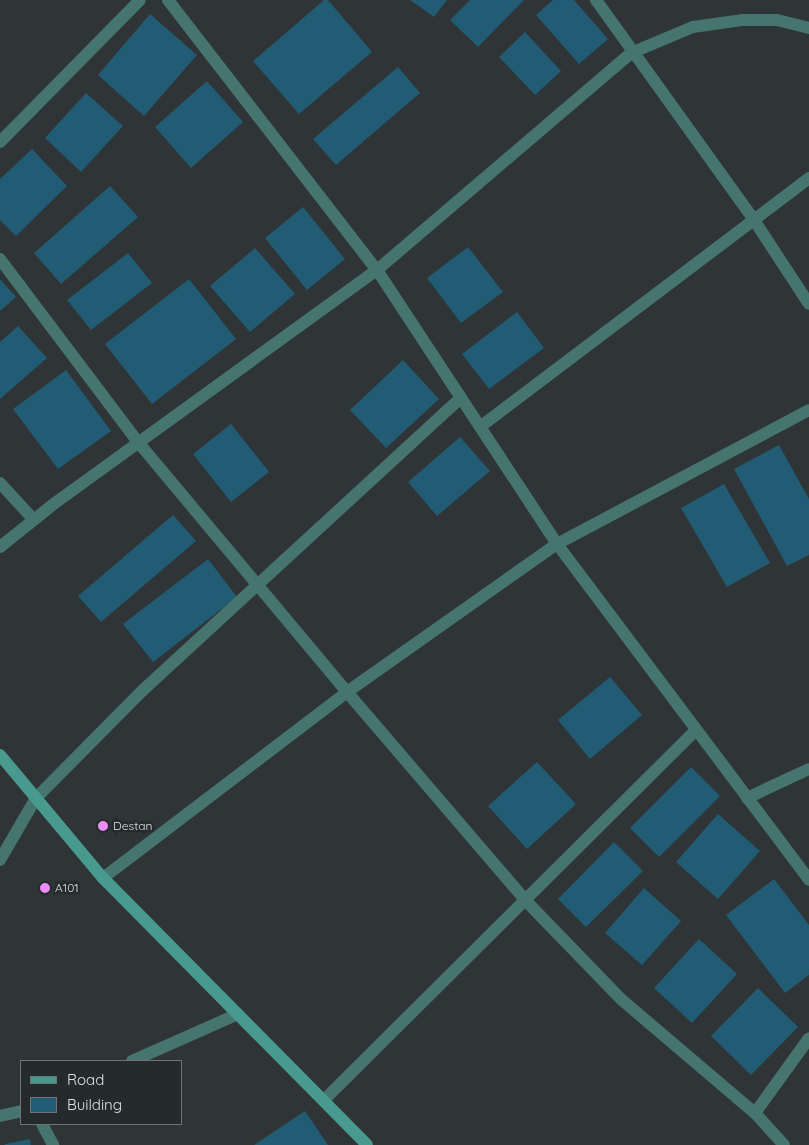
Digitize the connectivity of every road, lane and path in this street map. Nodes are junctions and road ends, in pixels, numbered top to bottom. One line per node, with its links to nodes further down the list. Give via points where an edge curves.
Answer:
1 (140, 0): 6 (street)
2 (168, 0): 10 (street)
3 (596, 0): 5 (street)
4 (809, 28): 5 (street, via 777,20 693,26)
5 (631, 53): 8 (street); 10 (street)
6 (0, 142)
7 (809, 178): 8 (street)
8 (754, 220): 11 (street); 14 (street)
9 (0, 259): 15 (street)
10 (377, 270): 12 (street); 15 (street)
11 (809, 304)
12 (461, 398): 14 (street); 20 (street)
13 (809, 410): 18 (street)
14 (480, 427): 18 (street)
15 (138, 442): 17 (street); 20 (street)
16 (0, 483): 17 (street)
17 (34, 520): 19 (street)
18 (557, 544): 21 (street); 22 (street)
19 (0, 547)
20 (258, 586): 21 (street); 25 (street, via 142,691)
21 (347, 692): 28 (street); 30 (street)
22 (696, 730): 26 (street); 30 (street)
23 (0, 755): 25 (main road)
24 (809, 769): 26 (street)
25 (36, 798): 27 (street); 28 (main road)
26 (748, 798): 29 (street)
27 (0, 860)
28 (103, 878): 31 (main road)
29 (809, 880)
30 (526, 901): 34 (street); 36 (street, via 622,1000)
31 (238, 1014): 33 (street); 34 (main road)
32 (809, 1038): 36 (street)
33 (134, 1060)
34 (324, 1100): 40 (main road)
35 (20, 1111): 37 (street)
36 (755, 1113): 41 (street)
37 (0, 1116)
38 (43, 1125): 39 (street)
39 (53, 1145)
40 (367, 1145)
41 (784, 1145)

